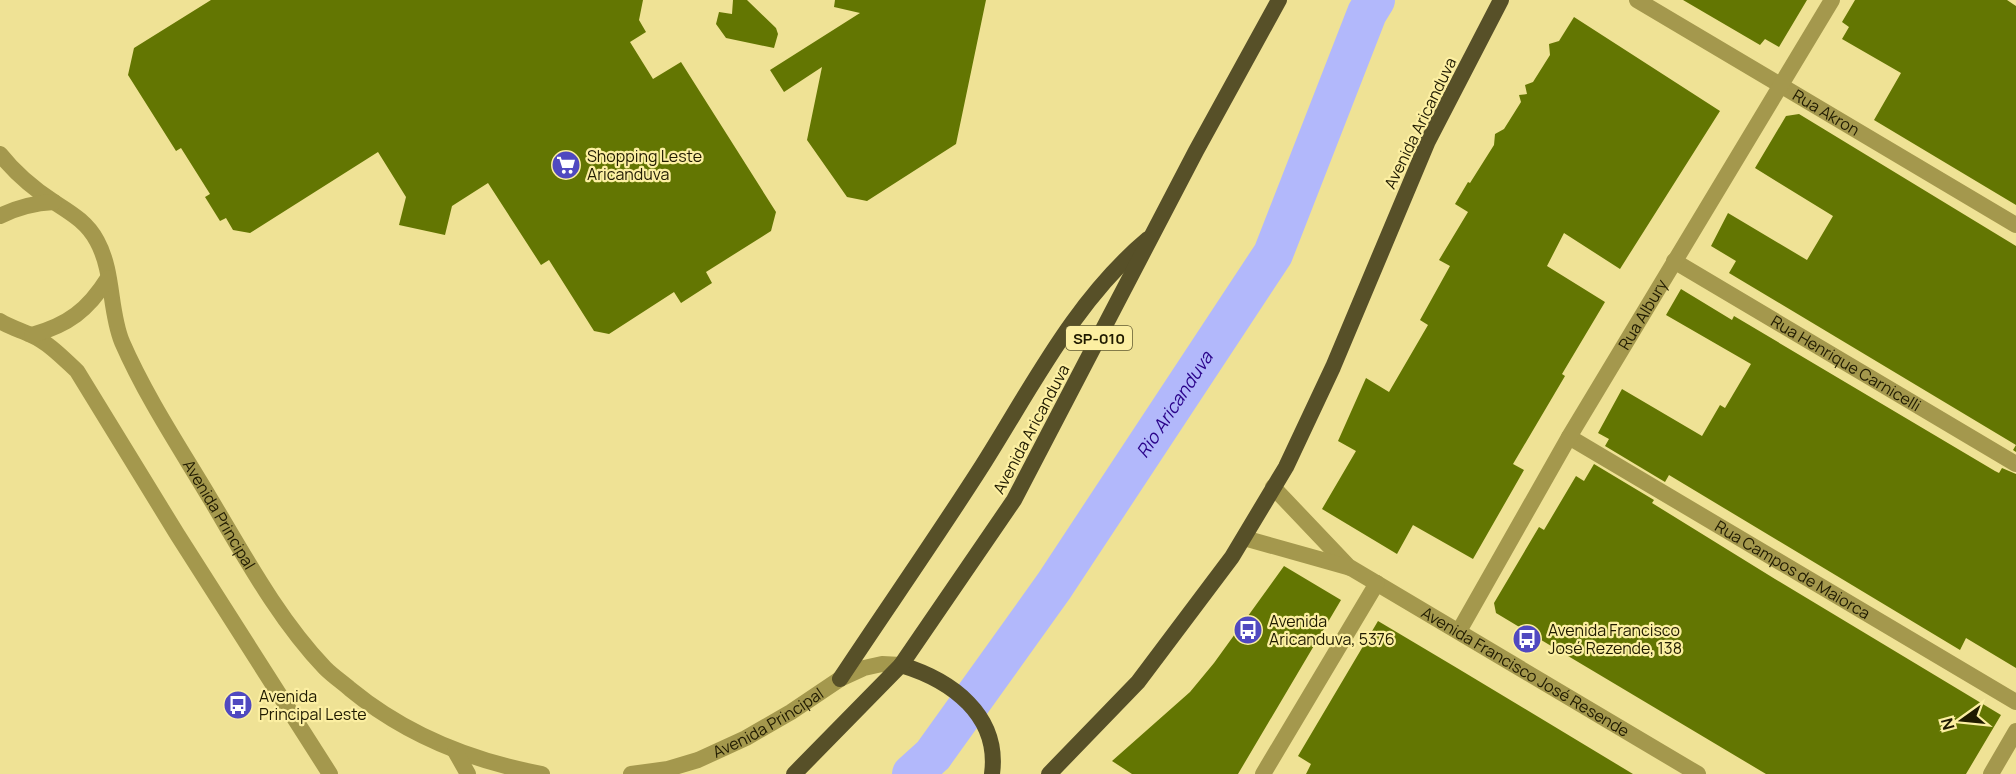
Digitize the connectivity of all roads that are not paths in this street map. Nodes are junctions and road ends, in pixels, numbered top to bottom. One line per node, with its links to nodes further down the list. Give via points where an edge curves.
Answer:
1 (1279, 0): 10 (highway, Avenida Aricanduva / SP-010)
2 (1501, 0): 17 (highway, Avenida Aricanduva, via 1428,141 1333,367)
3 (1637, 0): 5 (street, Rua Akron)
4 (1832, 0): 5 (street, Rua Albury)
5 (1781, 86): 9 (street, Rua Akron); 11 (street, Rua Albury)
6 (0, 154): 7 (street, Avenida Principal, via 21,178)
7 (54, 202): 8 (street, via 35,203); 12 (street, Avenida Principal, via 71,211 91,233 105,259)
8 (0, 216)
9 (2016, 225)
10 (1153, 234): 22 (highway, Avenida Aricanduva / SP-010, via 1014,500); 23 (highway, via 1128,256 1069,324 980,469)
11 (1674, 261): 15 (street, Rua Albury); 16 (street, Rua Henrique Carnicelli)
12 (108, 278): 14 (street, via 84,309 68,321); 26 (street, Avenida Principal, via 114,318 141,383 284,617 326,669 370,705 409,730)
13 (0, 321): 14 (street)
14 (32, 335): 29 (street, via 77,371)
15 (1569, 437): 21 (street, Rua Albury); 24 (street, Rua Campos de Maiorca)
16 (2016, 464)
17 (1273, 487): 18 (highway, Avenida Aricanduva); 19 (street, Avenida Francisco José Resende)
18 (1244, 538): 19 (street, Avenida Francisco José Resende); 35 (highway, Avenida Aricanduva, via 1138,682)
19 (1351, 568): 20 (street, Avenida Francisco José Resende)
20 (1377, 584): 21 (street, Avenida Francisco José Resende); 28 (street)
21 (1459, 631): 36 (street, Avenida Francisco José Resende)
22 (901, 665): 23 (street, Avenida Principal, via 864,668); 33 (highway, Avenida Aricanduva / SP-010); 34 (highway, via 923,672 972,706 987,731 995,757)
23 (840, 680): 27 (street, Avenida Principal, via 746,738)
24 (2016, 702)
25 (2016, 731): 37 (street)
26 (455, 751): 30 (street); 31 (street, Avenida Principal)
27 (663, 771): 32 (street, Avenida Principal)
28 (1266, 773)
29 (330, 774)
30 (468, 774)
31 (542, 774)
32 (631, 774)
33 (794, 774)
34 (992, 774)
35 (1049, 774)
36 (1698, 774)
37 (1991, 774)

